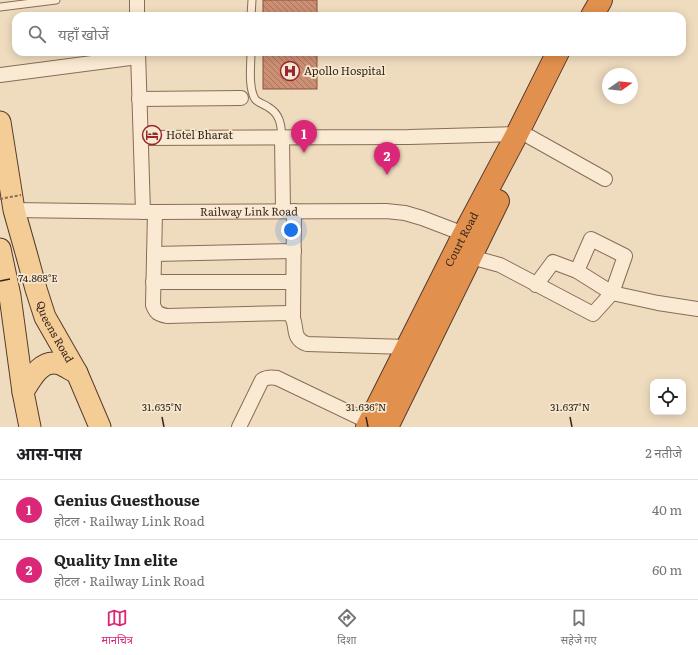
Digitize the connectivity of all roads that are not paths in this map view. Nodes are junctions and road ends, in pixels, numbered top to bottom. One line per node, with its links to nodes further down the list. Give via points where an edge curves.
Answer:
1 (56, 0): 6 (lane)
2 (137, 0): 7 (street)
3 (252, 0): 8 (lane)
4 (584, 0): 9 (highway)
5 (601, 0): 10 (highway)
6 (0, 7)
7 (137, 12)
8 (252, 12)
9 (578, 12)
10 (594, 12)
11 (124, 56): 16 (street)
12 (138, 56): 18 (street)
13 (251, 56): 21 (lane, via 252,93 258,102 276,114 281,123)
14 (556, 56): 20 (highway, Court Road)
15 (572, 56): 20 (highway, Court Road)
16 (0, 74)
17 (241, 98): 18 (street)
18 (139, 100): 22 (street)
19 (0, 122): 24 (main road, Queens Road)
20 (523, 136): 21 (street); 23 (street); 27 (highway, Court Road)
21 (282, 137): 22 (street); 25 (street)
22 (141, 138): 26 (street)
23 (605, 179)
24 (11, 201): 26 (street, Railway Link Road); 35 (main road, Queens Road)
25 (288, 211): 26 (street, Railway Link Road); 27 (street, Railway Link Road, via 405,213 422,218); 28 (street)
26 (149, 212): 29 (street)
27 (471, 244): 34 (street, Railway Link Road, via 500,265); 40 (highway, Court Road); 43 (highway, Court Road)
28 (294, 251): 29 (street); 33 (street)
29 (154, 254): 32 (street)
30 (1, 261): 37 (main road)
31 (577, 271): 34 (street, via 553,262); 36 (street); 36 (street, via 591,239 624,256)
32 (153, 282): 33 (street); 39 (street, via 153,305 161,315 289,313)
33 (294, 282): 39 (street)
34 (536, 284): 36 (street, Railway Link Road, via 593,314)
35 (36, 290): 37 (main road); 41 (main road, Queens Road, via 45,317)
36 (612, 292): 38 (street)
37 (10, 296): 42 (main road)
38 (698, 309)
39 (293, 318): 40 (street, via 296,336 299,341 306,344)
40 (407, 347): 43 (highway, Court Road)
41 (77, 373): 42 (main road, via 59,364 48,364 36,371); 45 (main road, Queens Road)
42 (23, 392): 44 (main road)
43 (375, 425): 46 (street, via 272,377 262,380)
44 (30, 427)
45 (100, 427)
46 (239, 427)

